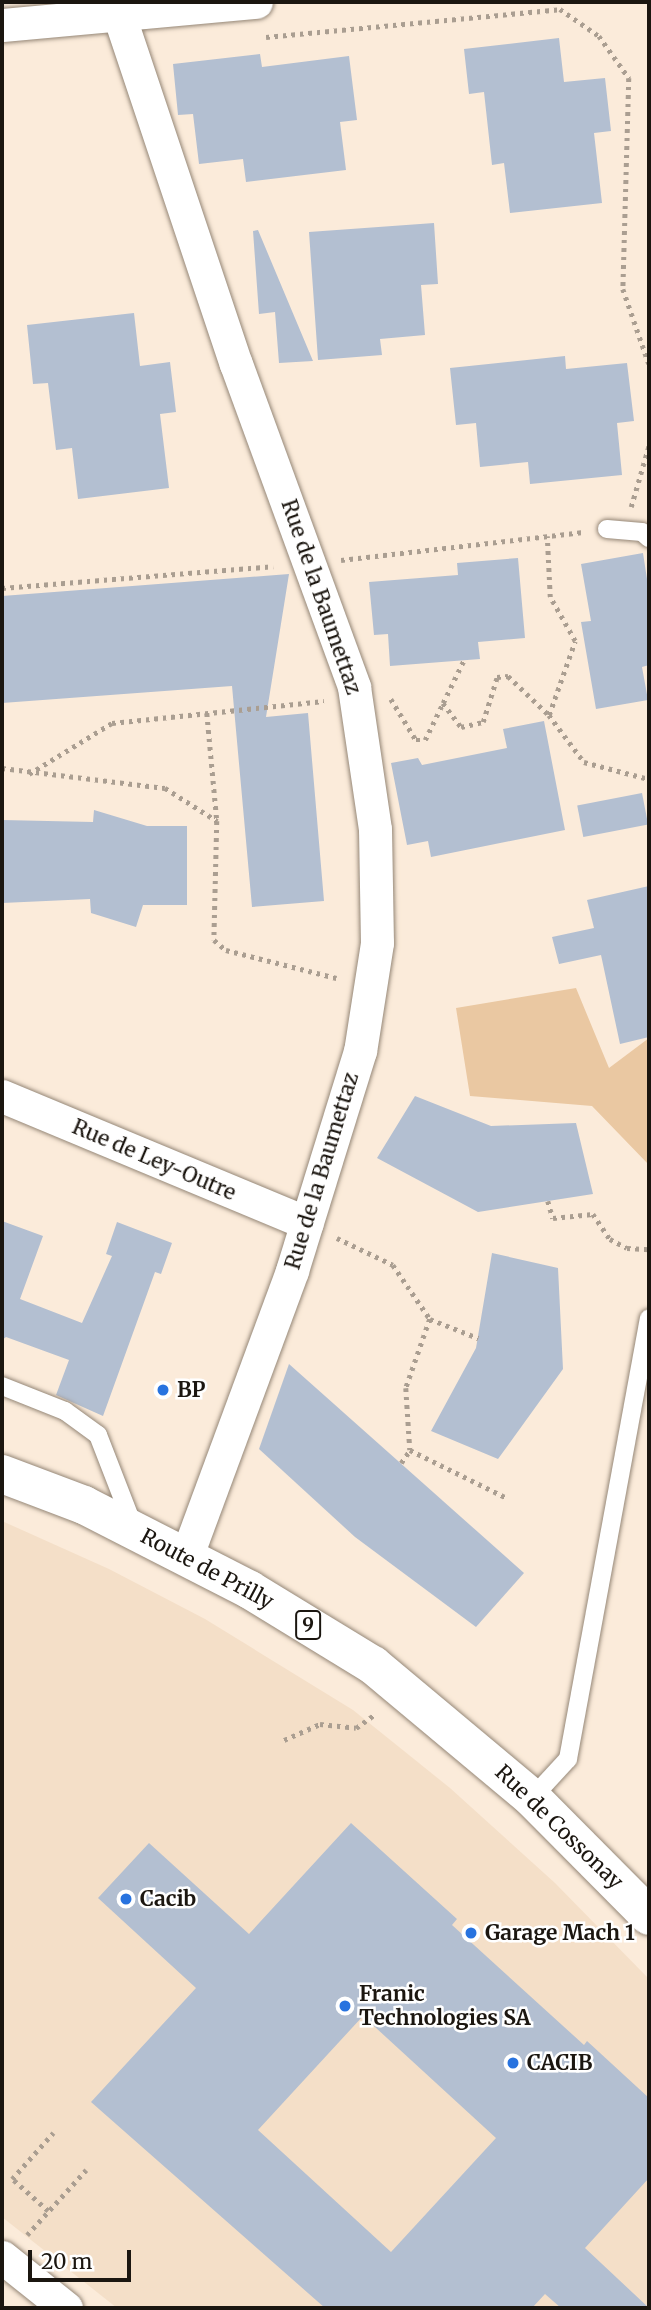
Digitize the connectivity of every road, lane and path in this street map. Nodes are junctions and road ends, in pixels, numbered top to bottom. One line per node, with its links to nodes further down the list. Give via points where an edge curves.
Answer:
1 (256, 2): 2 (street)
2 (119, 7): 3 (street); 10 (street, Rue de la Baumettaz, via 236,364)
3 (2, 25)
4 (255, 38): 5 (path, via 560,9 599,36 629,78 623,289)
5 (649, 364)
6 (649, 445): 7 (path, via 629,512)
7 (607, 529): 8 (path); 9 (lane, via 642,532)
8 (547, 536): 10 (path); 16 (path, via 550,597 575,641)
9 (649, 538)
10 (311, 563): 11 (path); 13 (street, Rue de la Baumettaz)
11 (2, 588)
12 (464, 660): 14 (path)
13 (356, 698): 14 (path, via 384,688 416,740 425,740); 15 (path); 21 (street, Rue de la Baumettaz, via 375,829 377,943)
14 (443, 703): 16 (path, via 461,727 483,722 496,677 508,676)
15 (208, 713): 18 (path, via 112,723); 20 (path)
16 (549, 715): 19 (path, via 584,762)
17 (2, 768): 18 (path)
18 (30, 774): 20 (path, via 165,788)
19 (649, 779)
20 (217, 821): 21 (path, via 214,940 226,950)
21 (371, 986): 24 (street, Rue de la Baumettaz, via 360,1051)
22 (2, 1096): 24 (street, Rue de Ley-Outre)
23 (548, 1201): 25 (path, via 553,1219 593,1214 610,1239 627,1248)
24 (307, 1223): 27 (path, via 393,1265); 35 (street, Rue de la Baumettaz)
25 (649, 1249)
26 (649, 1318): 39 (lane, via 568,1759)
27 (430, 1319): 28 (path); 30 (path, via 406,1388)
28 (478, 1338)
29 (2, 1386): 34 (lane, via 65,1411 98,1435)
30 (410, 1451): 31 (path); 33 (path)
31 (401, 1463)
32 (2, 1474): 34 (main road, Route de Prilly / 9, via 84,1504)
33 (505, 1497)
34 (136, 1531): 35 (main road, Route de Prilly / 9)
35 (186, 1557): 38 (main road, Route de Prilly / 9, via 373,1665)
36 (374, 1715): 37 (path, via 356,1728 320,1724)
37 (284, 1740)
38 (466, 1741): 39 (main road, Rue de Cossonay / 9)
39 (532, 1798): 40 (main road, Rue de Cossonay / 9)
40 (649, 1916)
41 (53, 2133): 42 (path, via 12,2179 48,2211)
42 (86, 2170)
43 (2, 2257): 44 (street)
44 (66, 2308)

